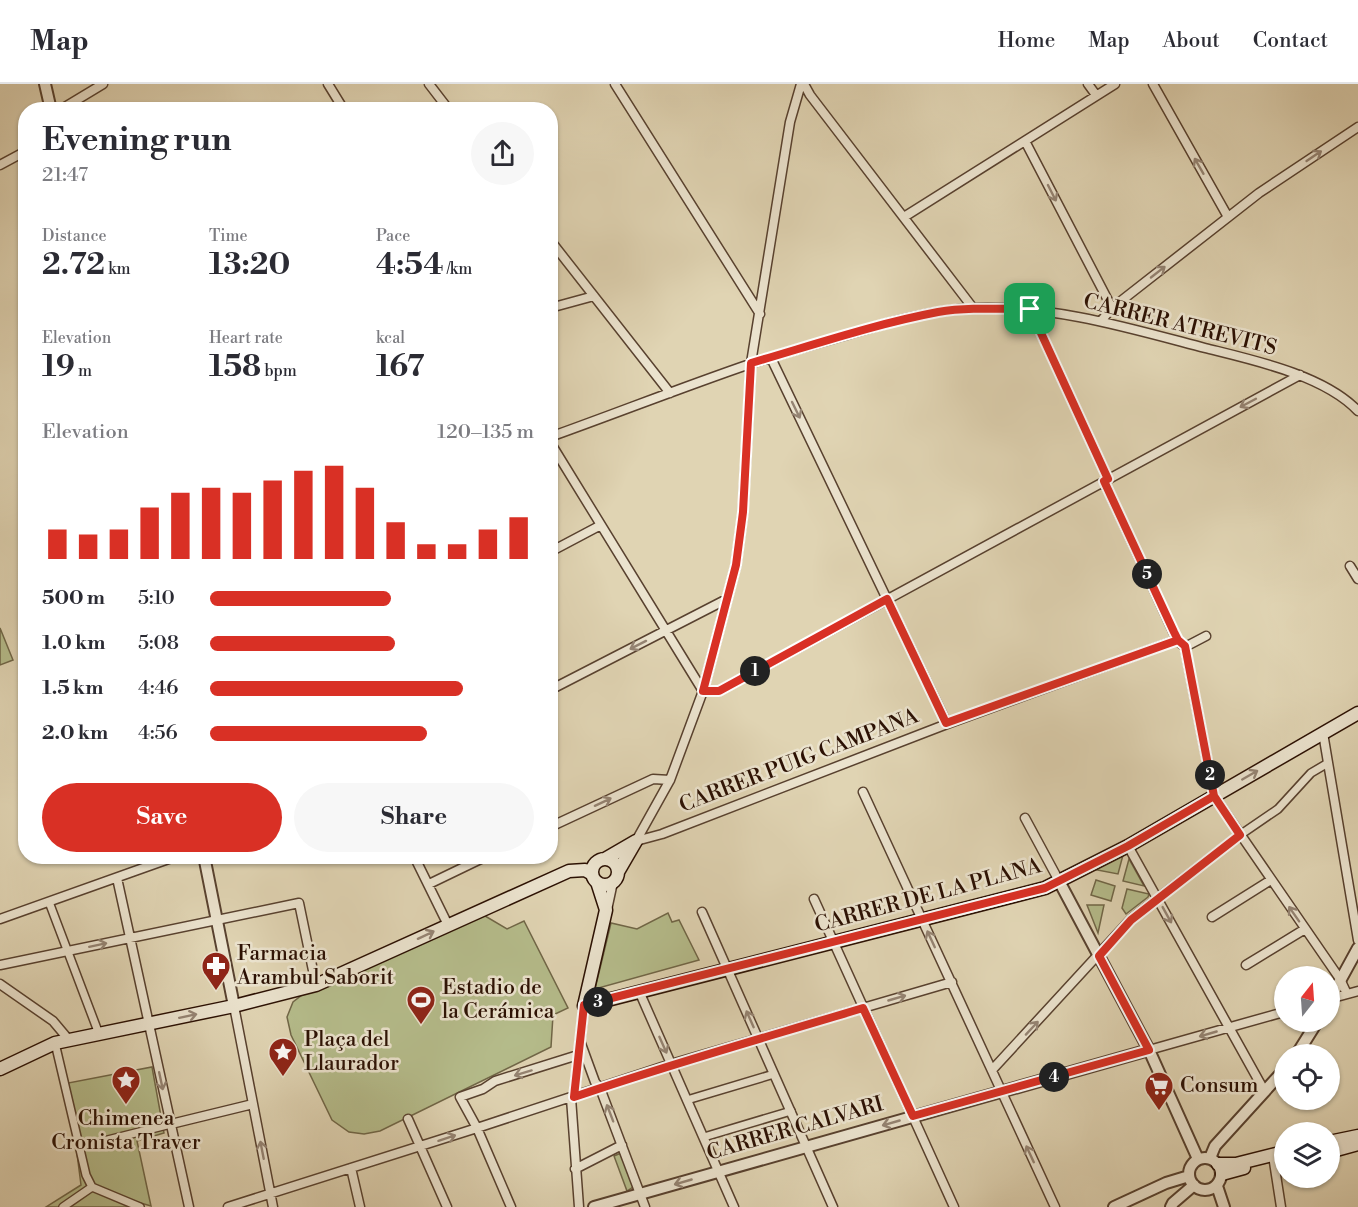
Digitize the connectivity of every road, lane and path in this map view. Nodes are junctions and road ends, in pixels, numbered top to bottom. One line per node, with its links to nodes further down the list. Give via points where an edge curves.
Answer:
1 (45, 84): 11 (street)
2 (103, 84): 12 (street)
3 (328, 84): 13 (street)
4 (429, 84): 14 (street)
5 (615, 84): 27 (street)
6 (803, 84): 19 (street); 27 (street, via 790,122)
7 (1088, 84): 10 (street)
8 (1115, 84): 10 (street)
9 (1153, 84): 20 (street, one-way to 9)
10 (1096, 95): 16 (street)
11 (49, 102)
12 (73, 102)
13 (339, 102)
14 (443, 102)
15 (1358, 127): 20 (street, one-way to 15)
16 (1025, 141): 19 (street); 25 (street, one-way to 25)
17 (18, 155): 18 (street)
18 (0, 165)
19 (904, 217): 24 (street)
20 (1228, 217): 25 (street, one-way to 20)
21 (558, 250): 22 (street)
22 (594, 296): 23 (street); 32 (street)
23 (558, 306)
24 (973, 308): 26 (street, CARRER ATREVITS); 29 (street, CARRER ATREVITS, via 874,327)
25 (1112, 308): 28 (street)
26 (1030, 309): 28 (street, CARRER ATREVITS); 38 (street)
27 (760, 315): 30 (street)
28 (1101, 321): 31 (street, CARRER ATREVITS)
29 (771, 358): 30 (street, CARRER ATREVITS); 44 (street, one-way to 44)
30 (751, 363): 32 (street, CARRER ATREVITS); 43 (street, via 743,512)
31 (1300, 375): 33 (street, CARRER ATREVITS); 38 (street, one-way to 38)
32 (670, 393): 36 (street, CARRER ATREVITS)
33 (1347, 400): 34 (street); 35 (street)
34 (1358, 400)
35 (1358, 411)
36 (558, 434)
37 (558, 455): 39 (street)
38 (1106, 480): 44 (street); 47 (street)
39 (601, 525): 40 (street); 45 (street)
40 (558, 548)
41 (1350, 566): 42 (street)
42 (1358, 579)
43 (727, 599): 45 (street); 50 (street)
44 (887, 599): 50 (street, via 719,691); 52 (street)
45 (666, 631): 49 (street, one-way to 49); 50 (street)
46 (1206, 636): 48 (street)
47 (1178, 640): 48 (street); 52 (street, CARRER PUIG CAMPANA)
48 (1185, 646): 57 (street)
49 (558, 686)
50 (703, 691): 55 (street)
51 (1358, 713): 53 (main road, CARRER DE LA PLANA)
52 (946, 723): 61 (street, CARRER PUIG CAMPANA)
53 (1323, 733): 54 (street); 57 (main road, CARRER DE LA PLANA, one-way to 53)
54 (1328, 763): 60 (street, via 1311,773 1278,809); 86 (street)
55 (670, 780): 59 (street, one-way to 55, via 653,779); 61 (street)
56 (863, 792): 81 (street)
57 (1214, 796): 60 (street); 62 (main road, CARRER DE LA PLANA)
58 (1025, 818): 72 (street)
59 (558, 823)
60 (1240, 835): 71 (street); 74 (street)
61 (636, 841): 63 (main road); 68 (main road)
62 (1128, 846): 72 (main road, CARRER DE LA PLANA); 74 (street)
63 (605, 859): 68 (main road, via 613,862); 70 (main road, via 595,863)
64 (155, 864): 69 (street)
65 (206, 864): 82 (street)
66 (418, 864): 73 (street)
67 (470, 864): 73 (street)
68 (615, 877): 70 (main road, via 605,885); 77 (street)
69 (117, 878): 76 (street); 85 (street)
70 (595, 878): 77 (main road); 83 (main road, via 585,870 569,871)
71 (1271, 880): 79 (street); 84 (street, one-way to 71)
72 (1059, 881): 81 (main road, CARRER DE LA PLANA, via 1045,888); 90 (street)
73 (429, 884): 83 (street)
74 (1157, 898): 90 (street); 108 (street, one-way to 108)
75 (814, 899): 87 (street)
76 (49, 902): 80 (street); 89 (street)
77 (606, 910): 103 (main road)
78 (702, 912): 94 (street)
79 (1212, 917)
80 (0, 919)
81 (922, 919): 87 (main road, CARRER DE LA PLANA); 96 (street, one-way to 81)
82 (216, 920): 85 (street); 98 (street, via 299,903); 104 (street)
83 (448, 925): 98 (main road, one-way to 83)
84 (1305, 929): 92 (street); 93 (street)
85 (130, 938): 89 (street, one-way to 85); 107 (street)
86 (1358, 940)
87 (834, 942): 94 (main road, CARRER DE LA PLANA); 105 (street)
88 (1358, 948): 95 (street)
89 (69, 951): 91 (street); 109 (street)
90 (1099, 956): 114 (street); 118 (street, one-way to 90)
91 (0, 965)
92 (1246, 965)
93 (1331, 966)
94 (728, 969): 99 (main road, CARRER DE LA PLANA); 111 (street, one-way to 94)
95 (1340, 979): 101 (street)
96 (952, 982): 105 (street, one-way to 96); 118 (street)
97 (0, 984): 110 (street, via 53,1021)
98 (316, 985): 104 (main road)
99 (639, 991): 103 (main road, CARRER DE LA PLANA); 116 (street, one-way to 116)
100 (1358, 991): 101 (street)
101 (1347, 994): 102 (street)
102 (1340, 996)
103 (584, 1005): 112 (street)
104 (234, 1006): 107 (main road, one-way to 104); 126 (street)
105 (863, 1008): 111 (street); 128 (street)
106 (1274, 1015): 108 (street, CARRER CALVARI)
107 (149, 1023): 109 (main road); 130 (street, one-way to 130)
108 (1230, 1028): 114 (street, CARRER CALVARI, one-way to 114); 123 (street)
109 (99, 1034): 110 (main road)
110 (69, 1040): 113 (main road)
111 (759, 1040): 116 (street); 119 (street)
112 (580, 1041): 115 (street); 121 (street)
113 (55, 1043): 117 (main road); 138 (street)
114 (1149, 1050): 122 (street, CARRER CALVARI); 142 (street)
115 (578, 1055): 124 (street); 131 (street, one-way to 131, via 495,1081 460,1097)
116 (671, 1064): 121 (street); 125 (street)
117 (0, 1069)
118 (992, 1070): 122 (street)
119 (774, 1074): 125 (street); 127 (street)
120 (1274, 1082): 123 (street)
121 (600, 1088): 124 (street); 136 (street, one-way to 121)
122 (1001, 1091): 128 (street, CARRER CALVARI); 168 (street, one-way to 122)
123 (1265, 1092): 147 (street, via 1215,1146)
124 (573, 1097): 131 (street); 145 (street)
125 (687, 1100): 133 (street)
126 (253, 1104): 130 (street); 151 (street, one-way to 126)
127 (791, 1111): 133 (street); 137 (street)
128 (913, 1116): 137 (street, CARRER CALVARI, one-way to 137); 167 (street)
129 (408, 1119): 139 (street)
130 (171, 1124): 138 (street); 156 (street)
131 (477, 1128): 139 (street, one-way to 131); 161 (street)
132 (1358, 1136): 134 (main road)
133 (704, 1137): 146 (street)
134 (1340, 1140)
135 (1358, 1144): 140 (main road)
136 (622, 1145): 145 (street); 152 (street)
137 (807, 1146): 146 (street, CARRER CALVARI); 166 (street)
138 (80, 1147): 149 (street)
139 (420, 1147): 144 (street); 160 (street)
140 (1340, 1149)
141 (1274, 1154): 147 (main road)
142 (1198, 1159): 147 (street); 148 (street, via 1191,1166)
143 (1274, 1162): 147 (main road)
144 (351, 1168): 151 (street); 159 (street)
145 (575, 1169): 162 (street)
146 (719, 1171): 152 (street, CARRER CALVARI, one-way to 152); 165 (street)
147 (1215, 1174): 148 (street, via 1203,1190); 153 (street)
148 (1192, 1181): 169 (street, via 1166,1184); 170 (street)
149 (92, 1187): 154 (street); 155 (street)
150 (1280, 1188): 171 (street)
151 (271, 1194): 157 (street); 158 (street)
152 (641, 1194): 163 (street, CARRER CALVARI); 164 (street)
153 (1222, 1204)
154 (63, 1207)
155 (140, 1207)
156 (189, 1207)
157 (228, 1207)
158 (273, 1207)
159 (360, 1207)
160 (447, 1207)
161 (511, 1207)
162 (579, 1207)
163 (594, 1207)
164 (645, 1207)
165 (735, 1207)
166 (833, 1207)
167 (954, 1207)
168 (1055, 1207)
169 (1114, 1207)
170 (1170, 1207)
171 (1281, 1207)

